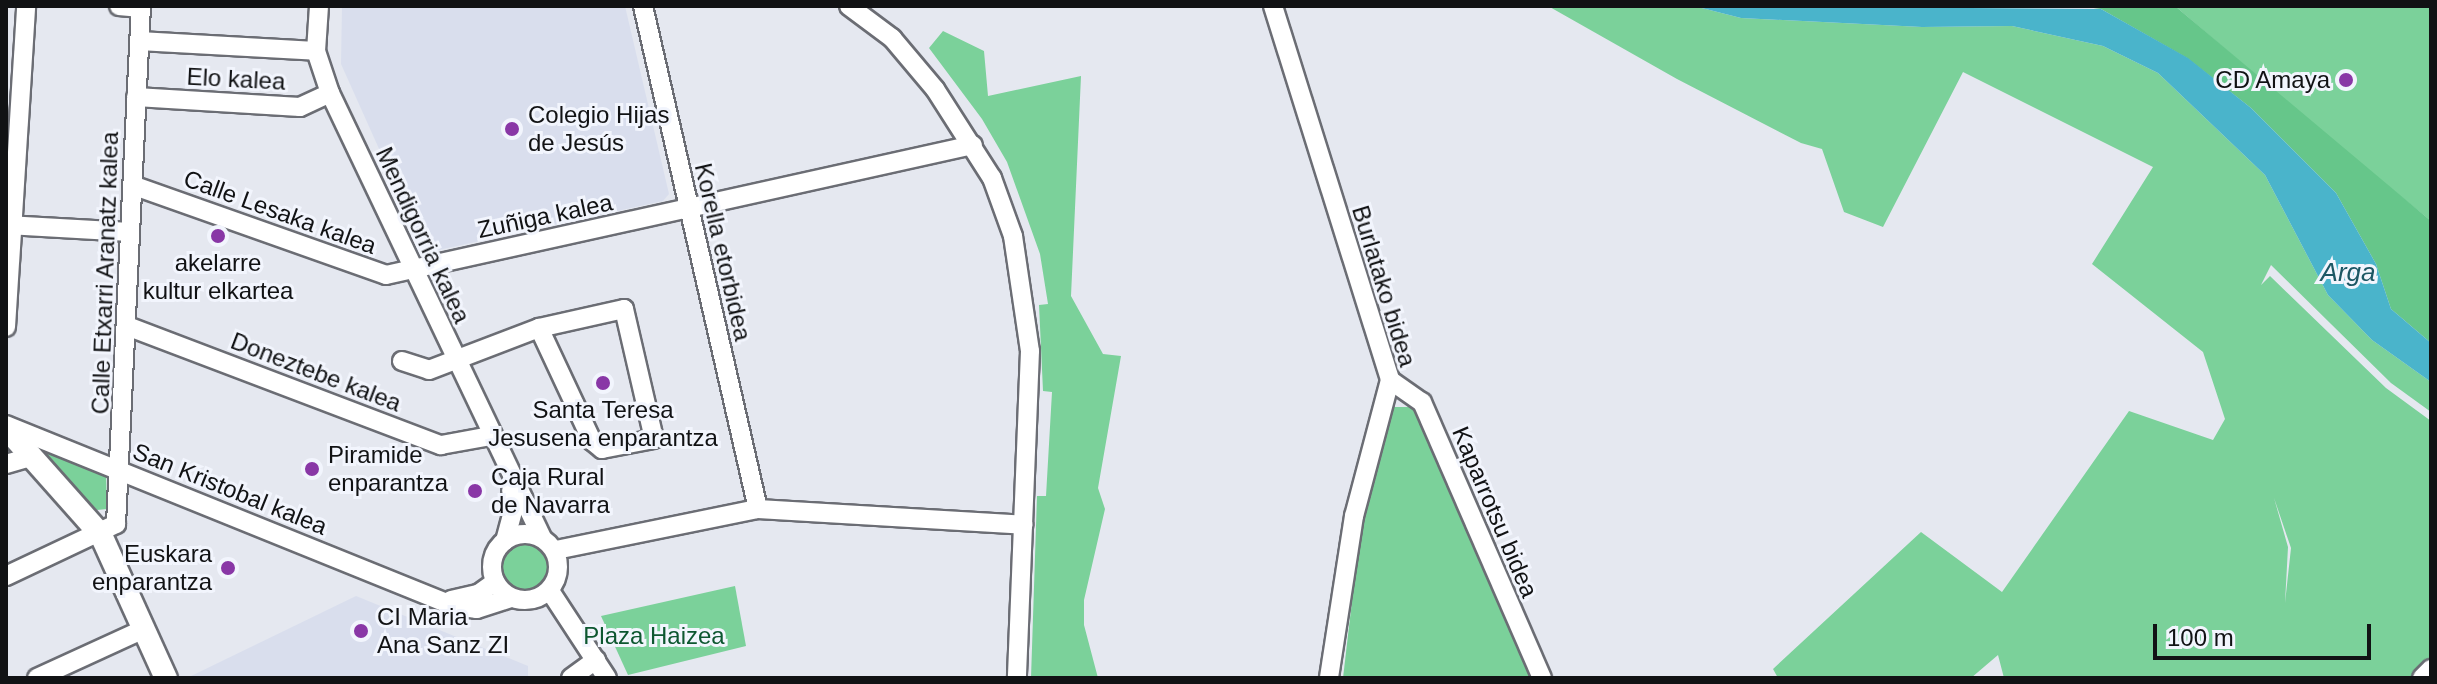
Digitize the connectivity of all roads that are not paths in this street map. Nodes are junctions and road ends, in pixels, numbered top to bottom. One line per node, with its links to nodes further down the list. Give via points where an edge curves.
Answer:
1 (26, 6): 15 (street)
2 (119, 6): 7 (street)
3 (319, 6): 9 (street, Mendigorria kalea)
4 (643, 6): 14 (street, Korella etorbidea)
5 (849, 6): 12 (street, via 892,38)
6 (1273, 6): 23 (street, Burlatako bidea)
7 (141, 7): 8 (street, Calle Etxarri Aranatz kalea)
8 (139, 41): 9 (street); 11 (street, Calle Etxarri Aranatz kalea)
9 (316, 51): 10 (street, Mendigorria kalea)
10 (330, 93): 11 (street, Elo kalea, via 300,107); 17 (street, Mendigorria kalea)
11 (136, 97): 13 (street, Calle Etxarri Aranatz kalea)
12 (973, 145): 14 (street, Zuñiga kalea); 31 (street, via 992,178 1013,236 1024,290 1030,351)
13 (132, 185): 16 (street, Calle Etxarri Aranatz kalea); 17 (street, Calle Lesaka kalea, via 386,275)
14 (687, 206): 17 (street, Zuñiga kalea); 30 (street, Korella etorbidea)
15 (8, 225): 16 (street); 19 (street)
16 (130, 232): 18 (street, Calle Etxarri Aranatz kalea)
17 (412, 271): 22 (street, Mendigorria kalea)
18 (127, 326): 25 (street, Doneztebe kalea, via 441,445); 28 (street, Calle Etxarri Aranatz kalea)
19 (6, 327)
20 (539, 328): 20 (street, via 592,441 602,449 654,439 624,309); 22 (street)
21 (402, 361): 22 (street, via 429,370)
22 (456, 362): 25 (street, Mendigorria kalea)
23 (1390, 380): 51 (street, Burlatako bidea, via 1354,516); 52 (street, Kaparrotsu bidea, via 1422,402)
24 (6, 426): 26 (main road); 28 (street, San Kristobal kalea)
25 (491, 436): 29 (street, Mendigorria kalea)
26 (31, 457): 27 (street); 32 (main road)
27 (6, 464)
28 (121, 471): 32 (street, Calle Etxarri Aranatz kalea, via 116,524); 39 (street, San Kristobal kalea)
29 (510, 479): 33 (street, Mendigorria kalea); 34 (street, Mendigorria kalea, via 514,508)
30 (758, 509): 31 (street); 35 (street)
31 (1024, 525): 50 (street)
32 (101, 535): 36 (street); 43 (main road)
33 (541, 536): 34 (street); 35 (street)
34 (505, 541): 37 (street, via 495,551)
35 (556, 550): 38 (street, via 557,579)
36 (6, 576)
37 (495, 582): 39 (street, via 459,600); 40 (street)
38 (550, 591): 41 (street); 42 (street)
39 (436, 598): 40 (street, San Kristobal kalea, via 477,609)
40 (510, 598): 41 (street)
41 (531, 600): 42 (street)
42 (563, 617): 44 (street)
43 (144, 629): 46 (street); 47 (main road)
44 (596, 660): 48 (street); 49 (street)
45 (2431, 669): 53 (street)
46 (37, 678)
47 (166, 678)
48 (571, 678)
49 (607, 678)
50 (1017, 678)
51 (1329, 678)
52 (1542, 678)
53 (2422, 678)

